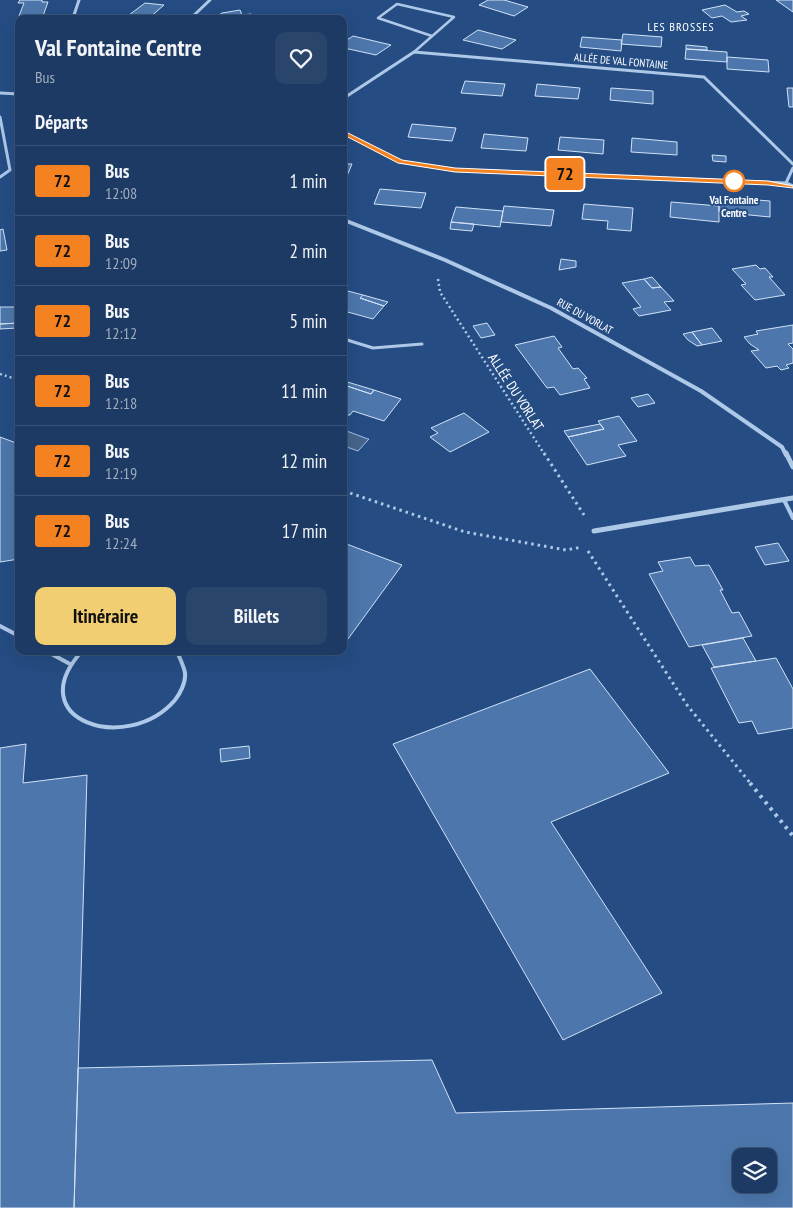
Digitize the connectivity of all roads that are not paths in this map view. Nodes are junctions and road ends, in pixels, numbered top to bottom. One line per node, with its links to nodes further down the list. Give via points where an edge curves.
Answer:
1 (79, 0): 3 (street)
2 (210, 0): 4 (street)
3 (74, 15)
4 (194, 15)
5 (432, 36): 5 (lane, via 454,17 397,4 378,18); 6 (lane)
6 (414, 52): 9 (street); 12 (street, ALLÉE DE VAL FONTAINE, via 704,77)
7 (0, 93): 8 (street)
8 (15, 94)
9 (347, 96)
10 (0, 117): 13 (street, via 10,170)
11 (347, 134): 14 (street, via 401,162 455,170)
12 (793, 166): 14 (street, ALLÉE DE VAL FONTAINE)
13 (0, 177)
14 (786, 184): 15 (street)
15 (793, 186)
16 (347, 221): 19 (street, RUE DU VORLAT, via 445,260 551,308 701,391 782,447)
17 (347, 340): 18 (lane, via 373,348)
18 (422, 344)
19 (793, 467)
20 (793, 498): 21 (street)
21 (784, 500): 22 (lane); 23 (street)
22 (793, 518)
23 (594, 531)
24 (0, 626): 25 (lane)
25 (15, 634)
26 (53, 655): 29 (lane)
27 (78, 655): 29 (lane)
28 (180, 655): 29 (lane, via 186,678 181,694 169,709 152,720 113,729 94,726 78,718 68,707 62,694 63,679)
29 (70, 664)

